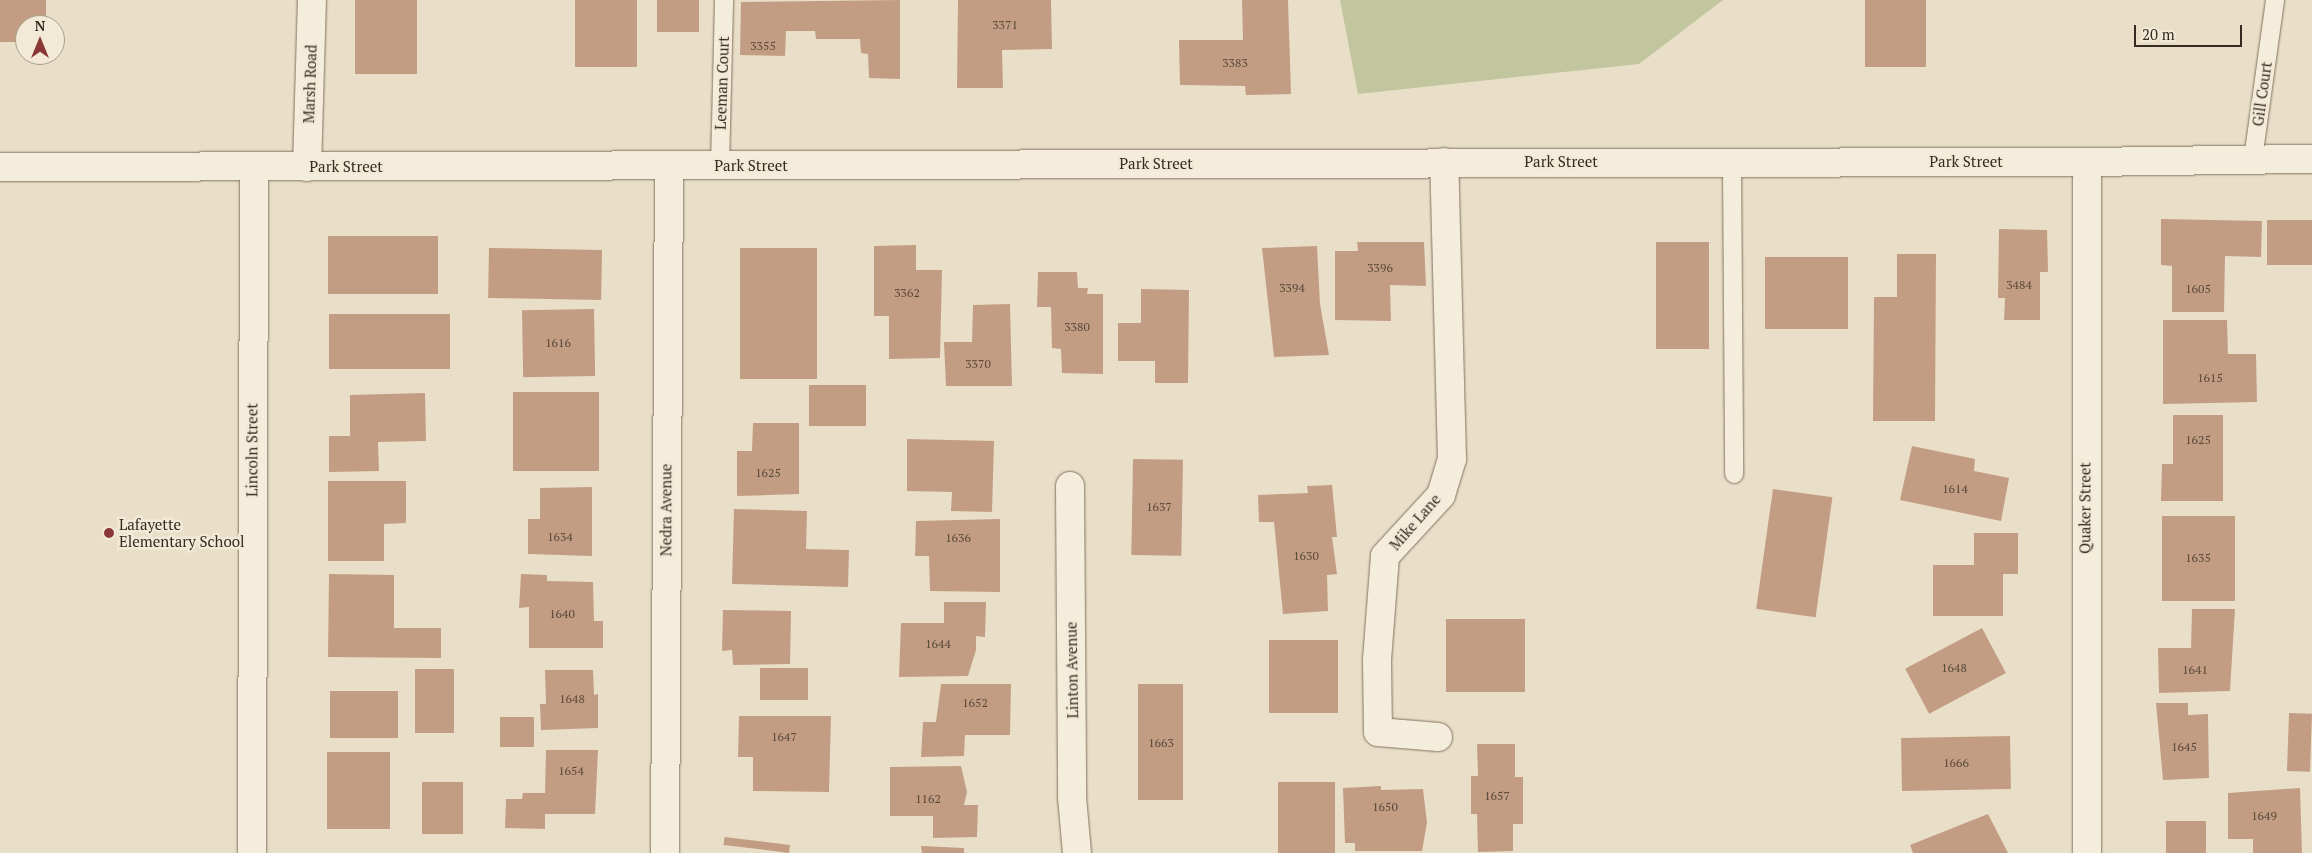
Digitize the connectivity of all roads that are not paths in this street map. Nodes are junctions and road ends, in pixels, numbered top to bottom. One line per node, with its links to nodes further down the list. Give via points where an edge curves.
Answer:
1 (312, 0): 12 (street, Marsh Road)
2 (724, 0): 10 (lane, Leeman Court)
3 (2275, 0): 4 (lane, Gill Court)
4 (2253, 159): 5 (street, Park Street); 8 (street, Park Street)
5 (2312, 159)
6 (1444, 162): 7 (street, Park Street); 10 (street, Park Street); 16 (street, Mike Lane, via 1452,459 1441,494 1385,556 1377,660 1378,732)
7 (1732, 162): 8 (street, Park Street); 14 (lane)
8 (2087, 162): 20 (street, Quaker Street)
9 (669, 166): 10 (street, Park Street); 12 (street, Park Street); 18 (street, Nedra Avenue)
10 (720, 166)
11 (0, 167): 13 (street, Park Street)
12 (307, 167): 13 (street, Park Street)
13 (254, 168): 17 (street, Lincoln Street)
14 (1734, 474)
15 (1070, 486): 19 (street, Linton Avenue, via 1072,797)
16 (1438, 737)
17 (252, 853)
18 (665, 853)
19 (1077, 853)
20 (2087, 853)

